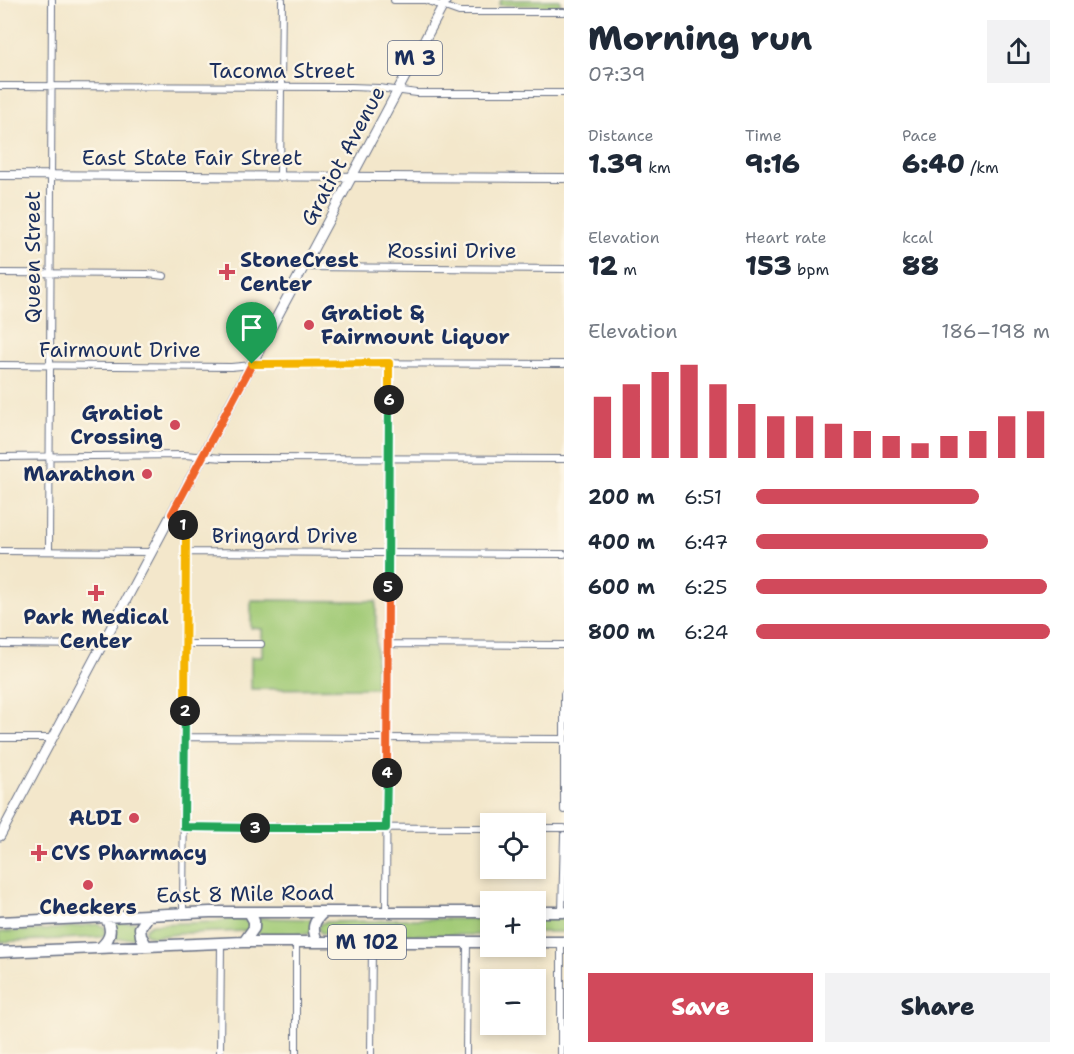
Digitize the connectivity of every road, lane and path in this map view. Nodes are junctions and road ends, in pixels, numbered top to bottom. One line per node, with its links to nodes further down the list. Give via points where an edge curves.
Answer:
1 (52, 0): 7 (street, Queen Street)
2 (282, 0): 8 (street)
3 (394, 0): 4 (street)
4 (444, 3): 5 (street, via 459,12); 9 (main road, Gratiot Avenue / M 3)
5 (564, 12)
6 (0, 86): 7 (street, Tacoma Street)
7 (51, 86): 8 (street, Tacoma Street); 12 (street, Queen Street)
8 (281, 87): 9 (street, Tacoma Street); 13 (street)
9 (398, 90): 10 (street, Tacoma Street); 14 (main road, Gratiot Avenue / M 3)
10 (564, 93)
11 (0, 175): 12 (street, East State Fair Street)
12 (50, 175): 13 (street, East State Fair Street); 19 (street, Queen Street)
13 (280, 175): 14 (street, East State Fair Street)
14 (352, 176): 15 (street, East State Fair Street); 16 (main road, Gratiot Avenue / M 3)
15 (564, 178)
16 (304, 267): 17 (street, Rossini Drive); 22 (main road, Gratiot Avenue / M 3)
17 (564, 269)
18 (0, 273): 19 (street)
19 (50, 273): 20 (street); 25 (street, Queen Street)
20 (164, 276)
21 (389, 363): 22 (street, Fairmount Drive); 23 (street, Fairmount Drive); 29 (street)
22 (252, 364): 25 (street, Fairmount Drive); 26 (main road, Gratiot Avenue / M 3)
23 (564, 364)
24 (0, 365): 25 (street, Fairmount Drive)
25 (49, 366): 28 (street, Queen Street)
26 (203, 456): 28 (street); 29 (street); 31 (main road, Gratiot Avenue / M 3)
27 (0, 457): 28 (street)
28 (49, 457): 33 (street, Queen Street)
29 (388, 458): 30 (street); 36 (street)
30 (564, 459)
31 (172, 514): 34 (main road, Gratiot Avenue / M 3); 35 (street, via 184,526)
32 (0, 551): 33 (street)
33 (49, 551): 34 (street)
34 (153, 552): 42 (main road, Gratiot Avenue / M 3)
35 (186, 552): 36 (street, Bringard Drive); 39 (street)
36 (388, 553): 37 (street, Bringard Drive); 41 (street)
37 (564, 554)
38 (0, 644): 42 (street)
39 (186, 644): 40 (street); 45 (street)
40 (261, 644)
41 (387, 644): 43 (street); 48 (street)
42 (102, 645): 47 (main road, Gratiot Avenue / M 3)
43 (564, 645)
44 (564, 694): 49 (street)
45 (185, 737): 48 (street); 51 (street)
46 (0, 738): 47 (street)
47 (52, 738): 56 (main road, Gratiot Avenue / M 3)
48 (387, 738): 49 (street); 52 (street)
49 (564, 739): 50 (street)
50 (564, 810)
51 (184, 827): 52 (street); 64 (street)
52 (386, 828): 53 (street); 60 (street)
53 (480, 828)
54 (546, 828): 55 (street)
55 (564, 828)
56 (1, 834)
57 (564, 835): 63 (street)
58 (249, 912): 59 (highway, East 8 Mile Road / M 102); 64 (highway, East 8 Mile Road / M 102); 69 (highway, via 254,928)
59 (324, 912): 60 (highway, East 8 Mile Road / M 102); 71 (highway, via 313,928)
60 (386, 912): 61 (highway, East 8 Mile Road / M 102)
61 (480, 912)
62 (546, 912): 63 (highway)
63 (563, 912)
64 (183, 913): 65 (highway, East 8 Mile Road / M 102)
65 (149, 915): 66 (highway, East 8 Mile Road / M 102); 77 (highway, via 140,928)
66 (105, 917): 67 (highway, East 8 Mile Road / M 102); 78 (highway, via 111,933)
67 (0, 922)
68 (221, 942): 69 (highway, M 102); 77 (highway, M 102); 80 (street)
69 (244, 942): 70 (highway, M 102)
70 (296, 942): 71 (highway, M 102); 81 (street)
71 (318, 942): 72 (highway, M 102)
72 (372, 942): 73 (highway, M 102); 82 (street)
73 (467, 942): 74 (highway, M 102); 83 (street)
74 (480, 942)
75 (546, 942): 76 (highway)
76 (563, 942): 84 (street)
77 (146, 945): 78 (highway, M 102)
78 (100, 947): 79 (highway, M 102)
79 (0, 952)
80 (220, 1054)
81 (296, 1054)
82 (371, 1054)
83 (466, 1054)
84 (561, 1054)

